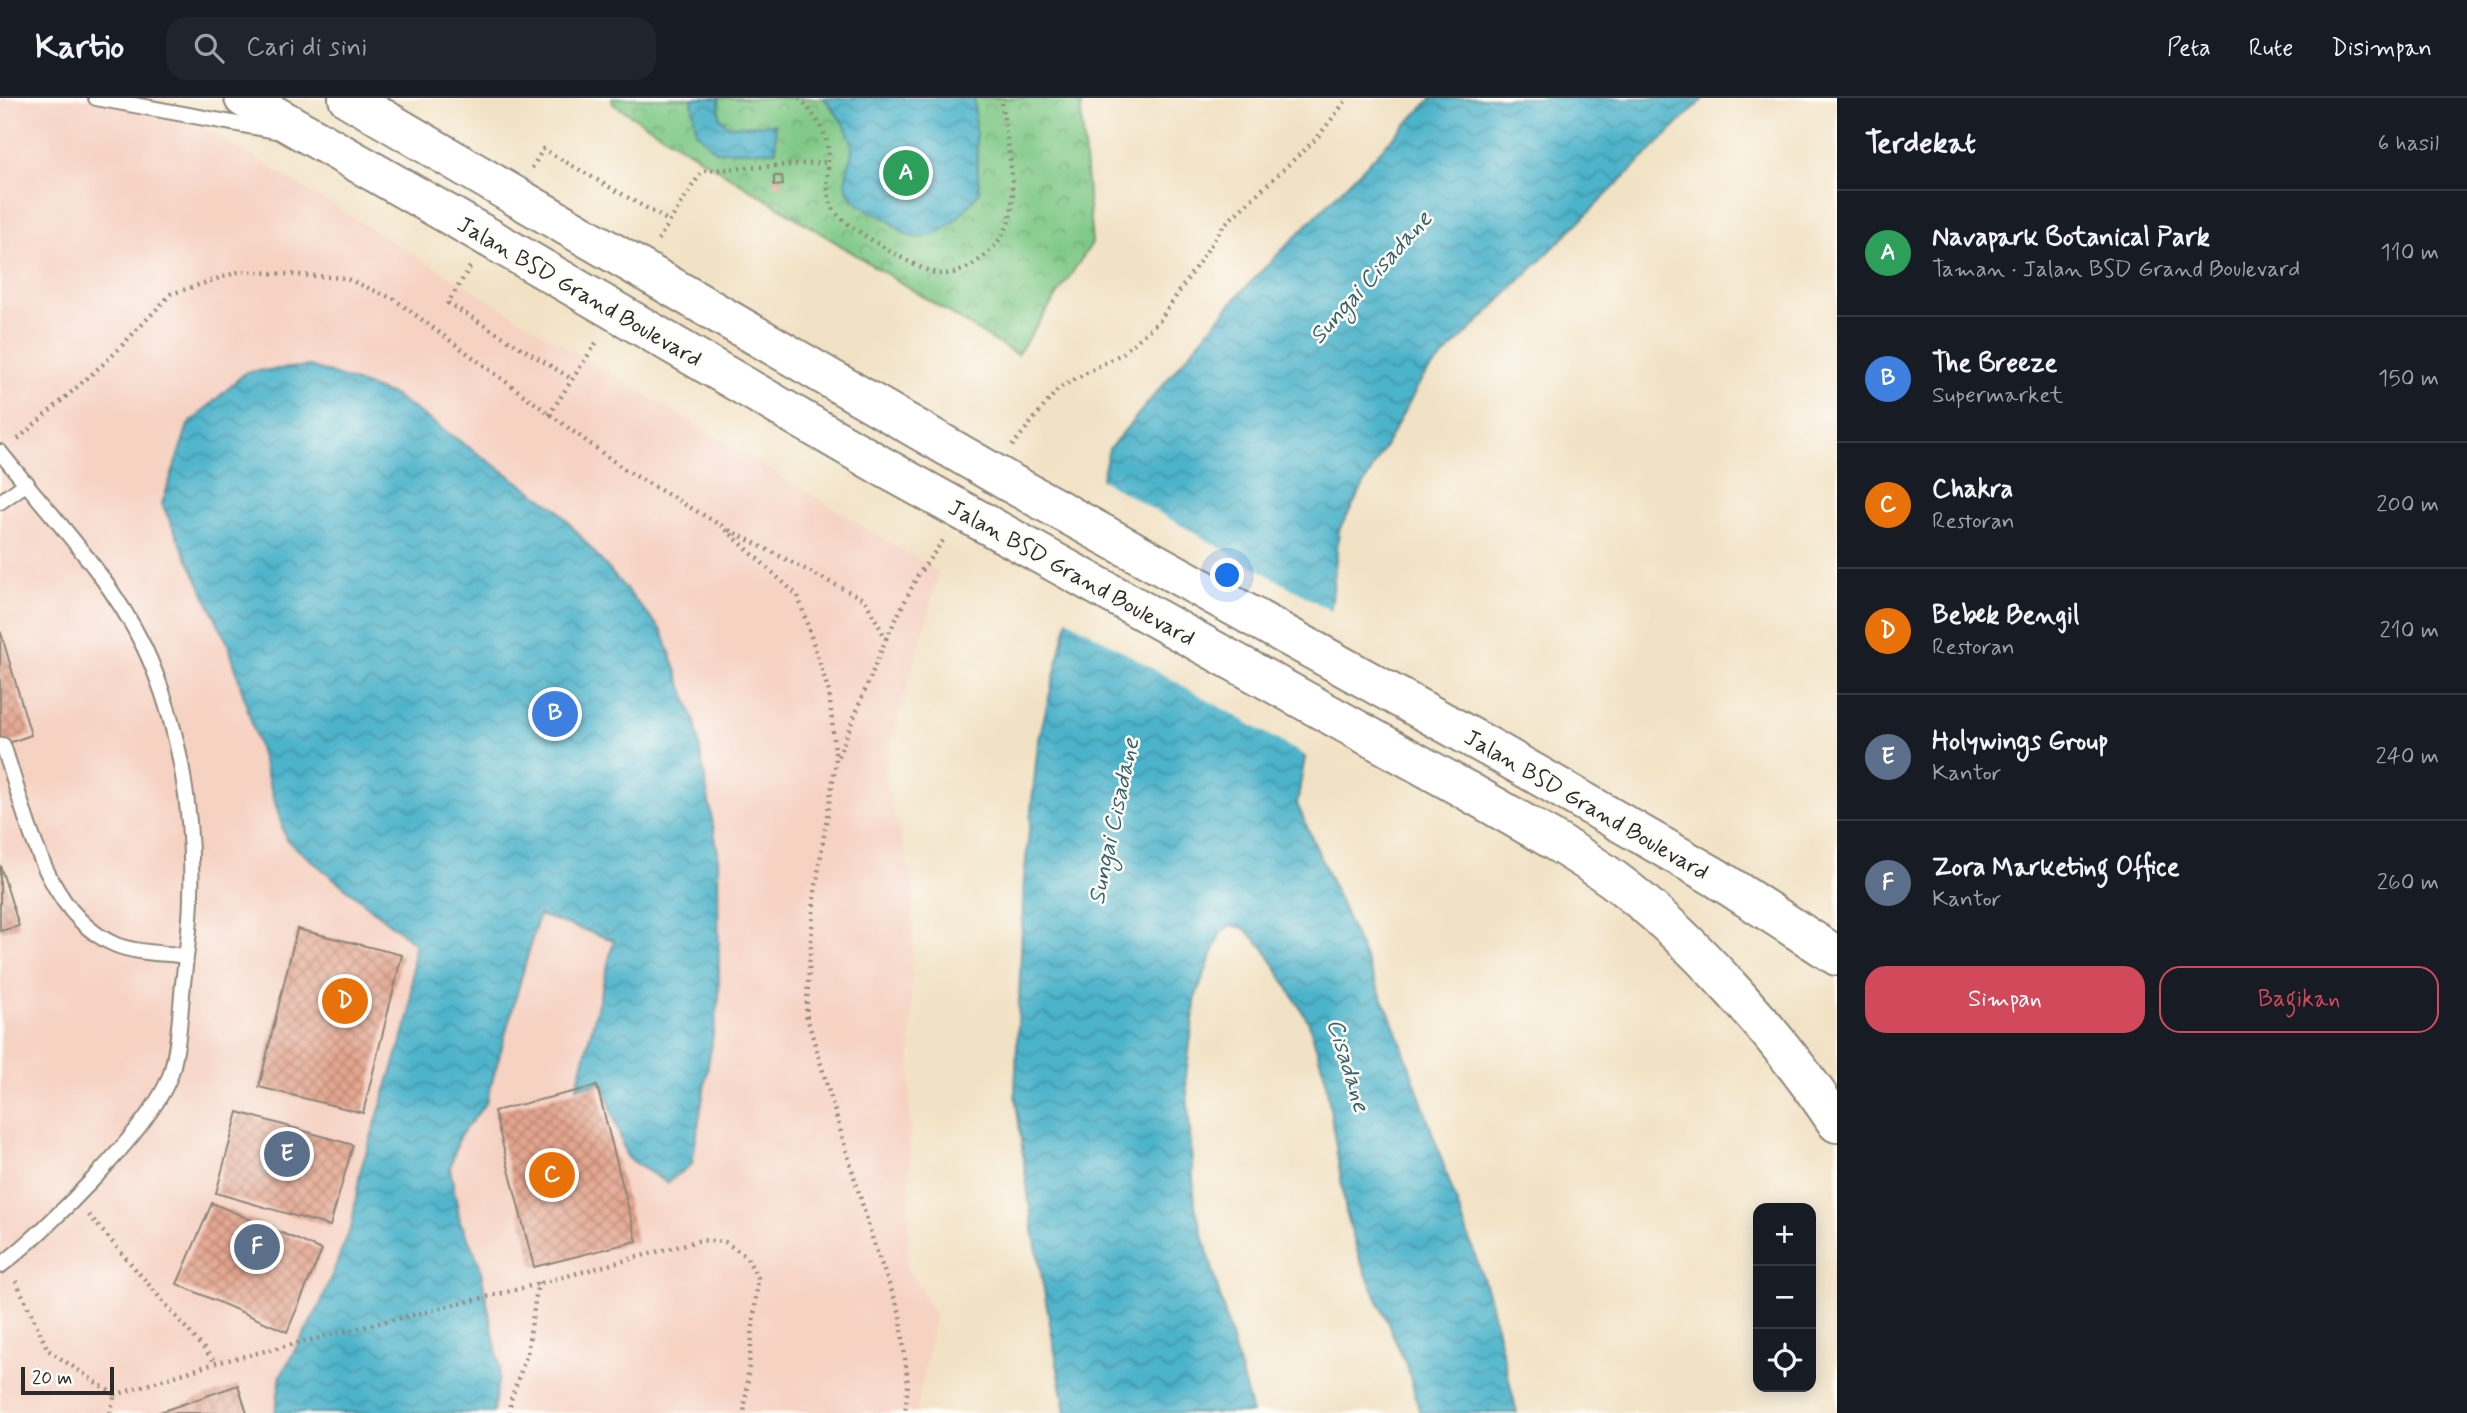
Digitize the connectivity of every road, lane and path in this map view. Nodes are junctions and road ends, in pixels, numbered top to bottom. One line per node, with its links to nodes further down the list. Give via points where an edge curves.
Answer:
1 (96, 98): 7 (lane)
2 (244, 98): 7 (main road, Jalan BSD Grand Boulevard)
3 (348, 98): 26 (main road, Jalan BSD Grand Boulevard, bridge, via 1007,481 1715,877)
4 (800, 98): 9 (path, via 826,138)
5 (1001, 98): 9 (path, via 1013,198 1009,220 990,251 951,273 936,274 902,257 839,216 828,193)
6 (1348, 98): 17 (path, via 1317,138 1224,225 1160,320 1123,353 1059,388)
7 (318, 140): 12 (main road, Jalan BSD Grand Boulevard)
8 (544, 149): 10 (path)
9 (829, 162): 10 (path, via 702,171)
10 (669, 221): 11 (path)
11 (664, 230)
12 (488, 237): 14 (path, via 448,303); 27 (main road, Jalan BSD Grand Boulevard, bridge, via 885,468 1581,858 1654,914 1712,970 1813,1087)
13 (597, 343): 14 (path)
14 (572, 379): 15 (path)
15 (549, 415): 16 (path, via 394,299 345,278 241,271 171,294 110,358); 20 (path, via 624,469)
16 (1, 453): 18 (lane)
17 (1004, 457)
18 (27, 483): 19 (lane); 25 (lane, via 87,554 114,595 165,699 191,859)
19 (0, 502)
20 (722, 526): 22 (path, via 864,600); 24 (path, via 798,596 829,692)
21 (949, 533): 22 (path, via 918,576)
22 (886, 639): 24 (path)
23 (3, 745): 25 (lane, via 46,868 75,916 117,946)
24 (836, 761): 36 (path, via 814,898 806,1014 874,1244 900,1313 908,1384)
25 (186, 956): 28 (lane, via 171,1073 156,1101)
26 (1837, 956)
27 (1837, 1123)
28 (75, 1198): 29 (lane); 31 (path)
29 (2, 1259): 32 (path, via 48,1350)
30 (538, 1282): 31 (path); 34 (path, via 527,1354); 35 (path, via 701,1240 725,1242 746,1256 758,1278)
31 (216, 1363): 32 (path)
32 (115, 1395): 33 (path)
33 (110, 1413)
34 (510, 1413)
35 (744, 1413)
36 (905, 1413)

